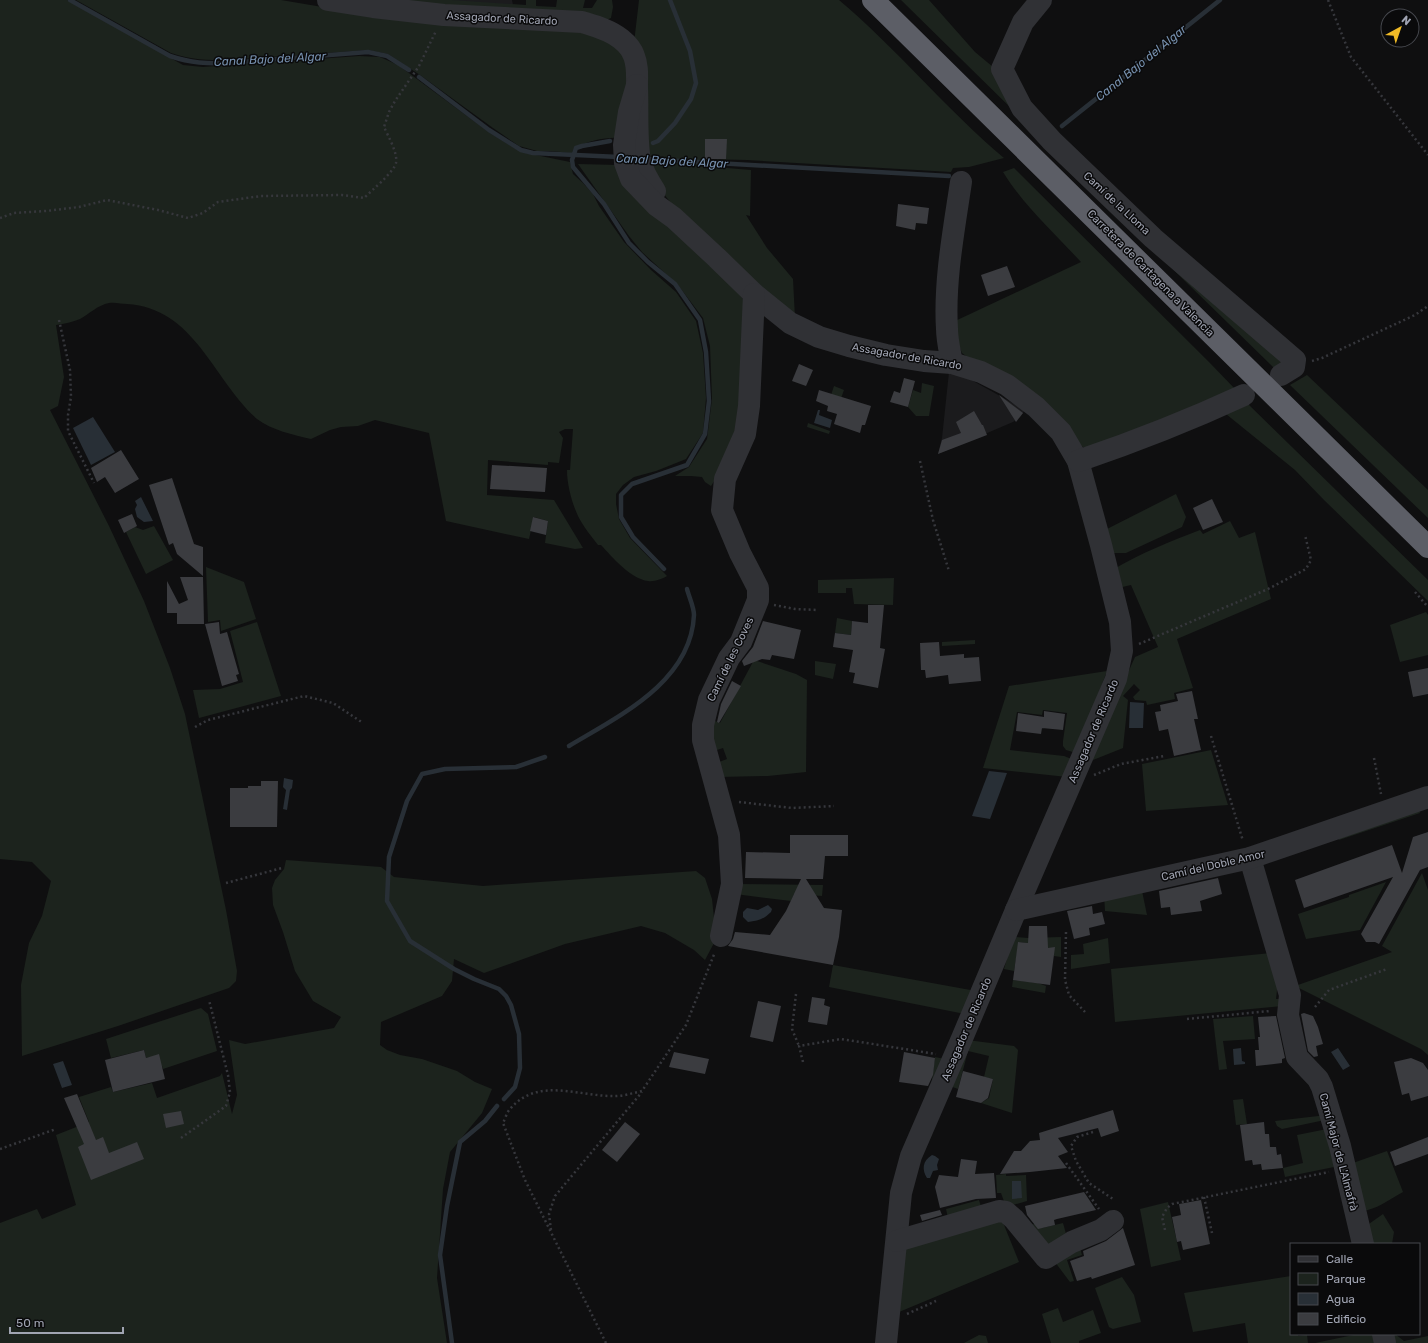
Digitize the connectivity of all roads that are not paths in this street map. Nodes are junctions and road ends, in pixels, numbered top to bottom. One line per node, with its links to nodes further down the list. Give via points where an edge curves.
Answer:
1 (328, 0): 5 (street, Assagador de Ricardo, via 444,15 582,22 597,26 620,38 634,56 637,70 640,161 645,176 674,218)
2 (873, 0): 10 (highway, Carretera de Cartagena a Valencia)
3 (1041, 0): 7 (street, Camí de la Lloma, via 1023,22 1002,69 1022,108 1052,141 1153,238 1295,360)
4 (961, 182): 6 (street, via 948,288 947,329)
5 (754, 294): 6 (street, Assagador de Ricardo, via 790,323 819,337 886,355); 14 (street, Camí de les Coves, via 749,406 745,434 725,479 722,510 758,588 758,600 741,642 709,700 703,725 703,740 729,835 732,884)
6 (952, 363): 9 (street, Assagador de Ricardo, via 981,372 1001,382 1036,407 1061,432)
7 (1288, 371)
8 (1244, 395): 9 (street, via 1123,446)
9 (1078, 461): 13 (street, Assagador de Ricardo, via 1118,614 1122,652 1116,680)
10 (1428, 546)
11 (1428, 797): 12 (street, Camí del Doble Amor)
12 (1250, 858): 13 (street, Camí del Doble Amor); 17 (street, Camí Major de L'Almafrà, via 1290,995 1288,1015 1297,1057 1318,1079 1322,1087)
13 (1016, 910): 16 (street, Assagador de Ricardo, via 911,1156 901,1193)
14 (721, 936)
15 (1111, 1223): 16 (street, via 1046,1258 1014,1219 1006,1212 999,1211)
16 (897, 1241): 18 (street, Assagador de Ricardo)
17 (1363, 1243)
18 (886, 1343)

